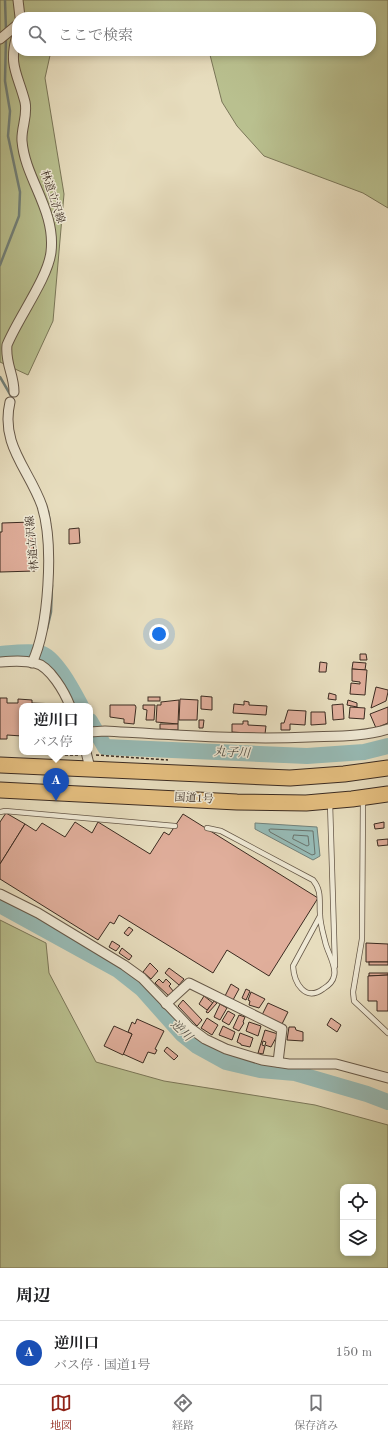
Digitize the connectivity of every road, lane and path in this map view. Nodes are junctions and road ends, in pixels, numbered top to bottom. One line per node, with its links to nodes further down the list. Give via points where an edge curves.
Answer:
1 (18, 0): 2 (street)
2 (19, 12)
3 (12, 35): 4 (street)
4 (0, 39)
5 (12, 56): 6 (street, 林道立沢線, via 25,104 22,141 24,152 49,219 52,237 48,266 7,344 6,357)
6 (14, 392)
7 (10, 402): 8 (street, 林道立沢線, via 6,416 13,451 41,504 44,519 48,580 40,642)
8 (33, 660): 9 (street); 10 (street, via 46,669 61,686)
9 (0, 662)
10 (69, 703)
11 (388, 729): 12 (street, via 375,733 341,736 261,739)
12 (93, 732)
13 (58, 755): 14 (path)
14 (87, 758): 15 (path); 16 (highway); 17 (highway, via 290,778)
15 (171, 760)
16 (0, 765)
17 (388, 768)
18 (0, 790): 21 (highway, 国道1号, via 237,802)
19 (388, 794): 20 (highway, 国道1号)
20 (363, 798): 21 (highway, 国道1号); 29 (lane, via 362,939 353,992 354,1001)
21 (330, 801): 27 (lane)
22 (0, 812): 23 (lane)
23 (175, 826)
24 (207, 828): 26 (lane, via 221,831 313,880 320,892)
25 (0, 894): 28 (street, via 38,913 124,965 142,978)
26 (320, 916): 27 (lane, via 327,952); 27 (lane, via 294,966 294,974 299,987 307,994 316,994 328,986 334,976)
27 (335, 967)
28 (166, 1004): 30 (street, via 205,1039 226,1049); 30 (street, via 189,983 282,1029)
29 (388, 1033)
30 (278, 1062): 31 (street, via 336,1064)
31 (388, 1078)

